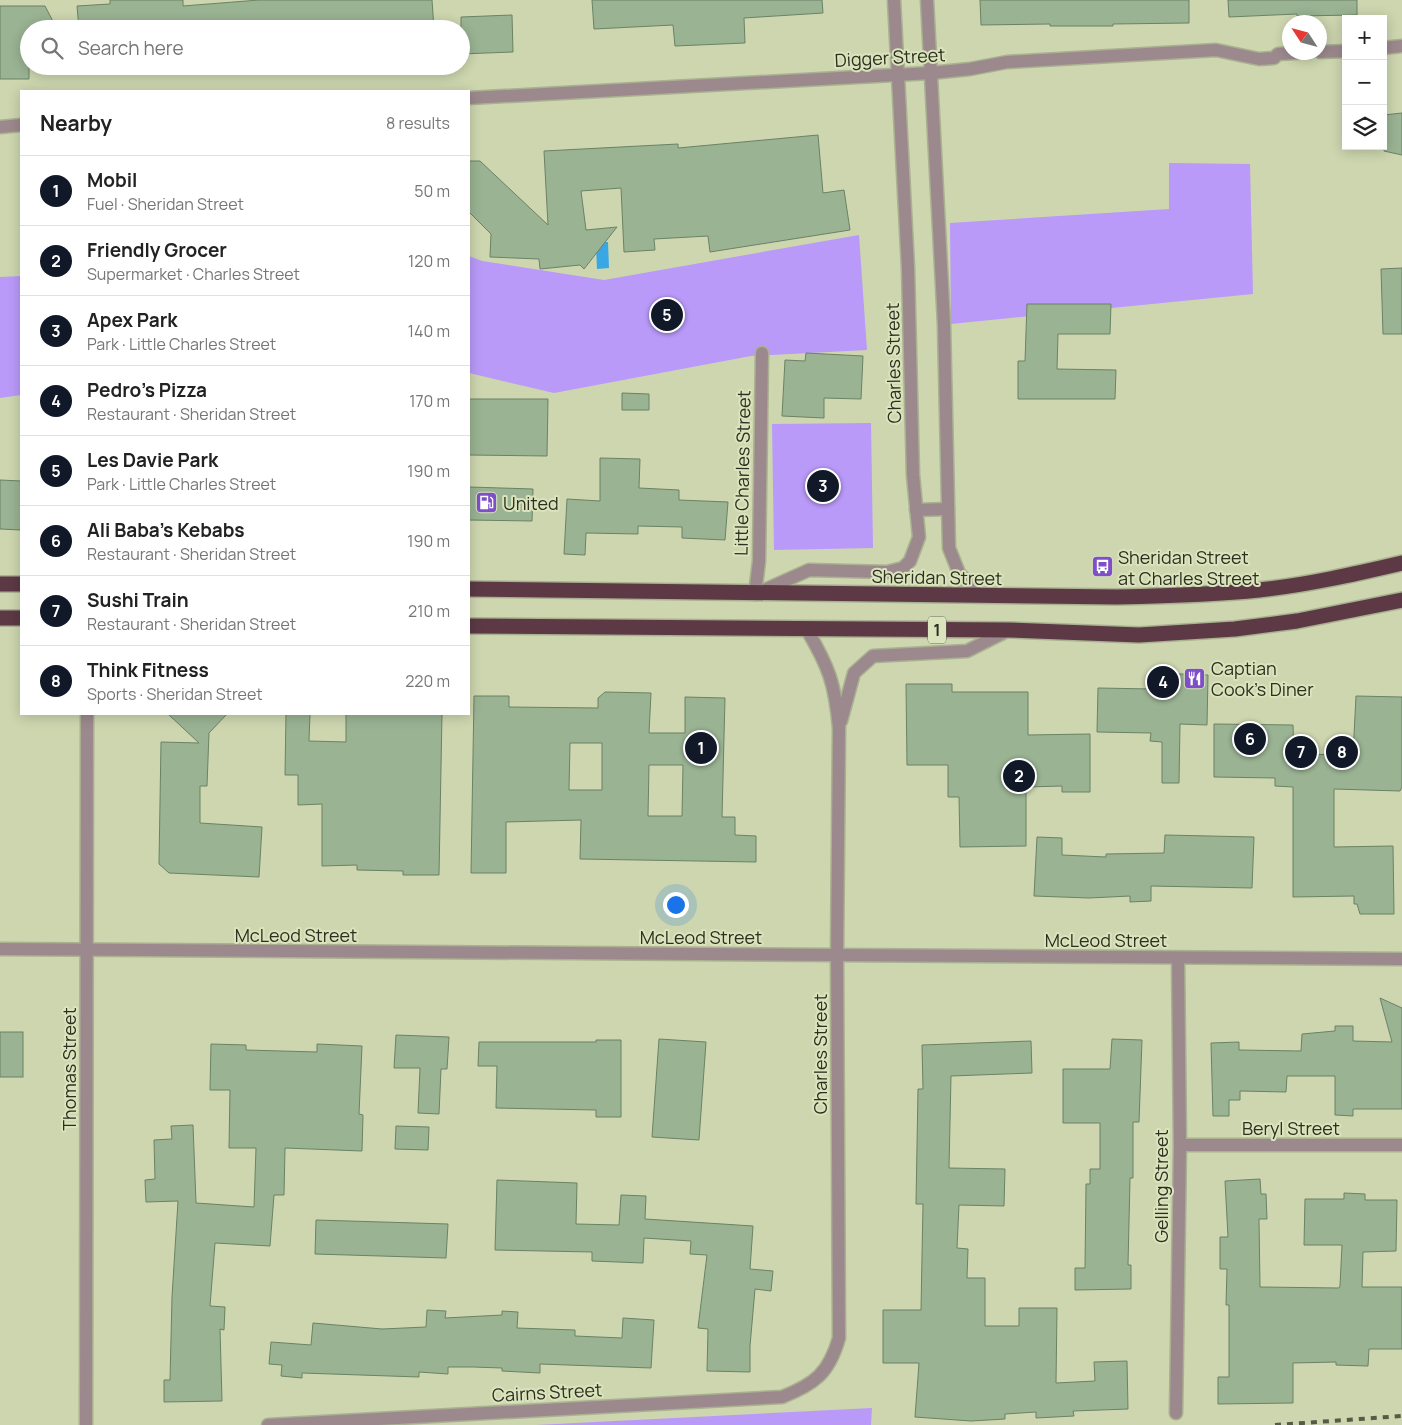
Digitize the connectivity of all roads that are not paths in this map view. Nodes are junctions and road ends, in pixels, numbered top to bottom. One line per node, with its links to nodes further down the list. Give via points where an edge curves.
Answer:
1 (894, 0): 9 (street, Charles Street)
2 (927, 0): 8 (street)
3 (1402, 46): 4 (street)
4 (1387, 48)
5 (1342, 50): 6 (street)
6 (1327, 51)
7 (1282, 54): 8 (street, Digger Street, via 1259,59 1216,50 1007,62)
8 (931, 72): 9 (street, Digger Street); 14 (street, via 944,324)
9 (898, 73): 10 (street, Digger Street); 15 (street, Charles Street)
10 (470, 98)
11 (20, 125): 12 (street)
12 (0, 127)
13 (762, 353): 20 (street, Little Charles Street, via 759,561)
14 (948, 509): 15 (street); 21 (street, via 949,548 953,562)
15 (916, 510): 20 (street, Charles Street, via 919,537 910,561 903,568 887,572 808,570)
16 (1402, 563): 21 (highway, Sheridan Street / 1, via 1261,590 1081,598)
17 (0, 584): 18 (highway)
18 (20, 584)
19 (470, 588): 20 (highway, Sheridan Street / 1)
20 (755, 594): 21 (highway, Sheridan Street / 1)
21 (980, 596)
22 (1402, 600): 27 (highway, 1, via 1297,621 1188,633 1139,635)
23 (0, 618): 24 (highway)
24 (20, 618)
25 (470, 626): 26 (highway, 1)
26 (807, 630): 27 (highway, 1); 29 (street, Charles Street, via 833,684)
27 (1009, 630): 29 (street, Charles Street, via 967,651 873,656 854,673)
28 (87, 715): 31 (street, Thomas Street)
29 (839, 728): 32 (street, Charles Street)
30 (0, 949): 31 (street, McLeod Street)
31 (87, 951): 32 (street, McLeod Street); 39 (street, Thomas Street)
32 (837, 956): 33 (street, McLeod Street); 37 (street, Charles Street, via 839,1338)
33 (1178, 958): 34 (street, McLeod Street); 35 (street, Gelling Street)
34 (1402, 959)
35 (1180, 1145): 36 (street, Beryl Street); 38 (street, Gelling Street)
36 (1402, 1145)
37 (822, 1375): 40 (street, Cairns Street, via 782,1397)
38 (1176, 1414)
39 (86, 1425)
40 (268, 1425)

